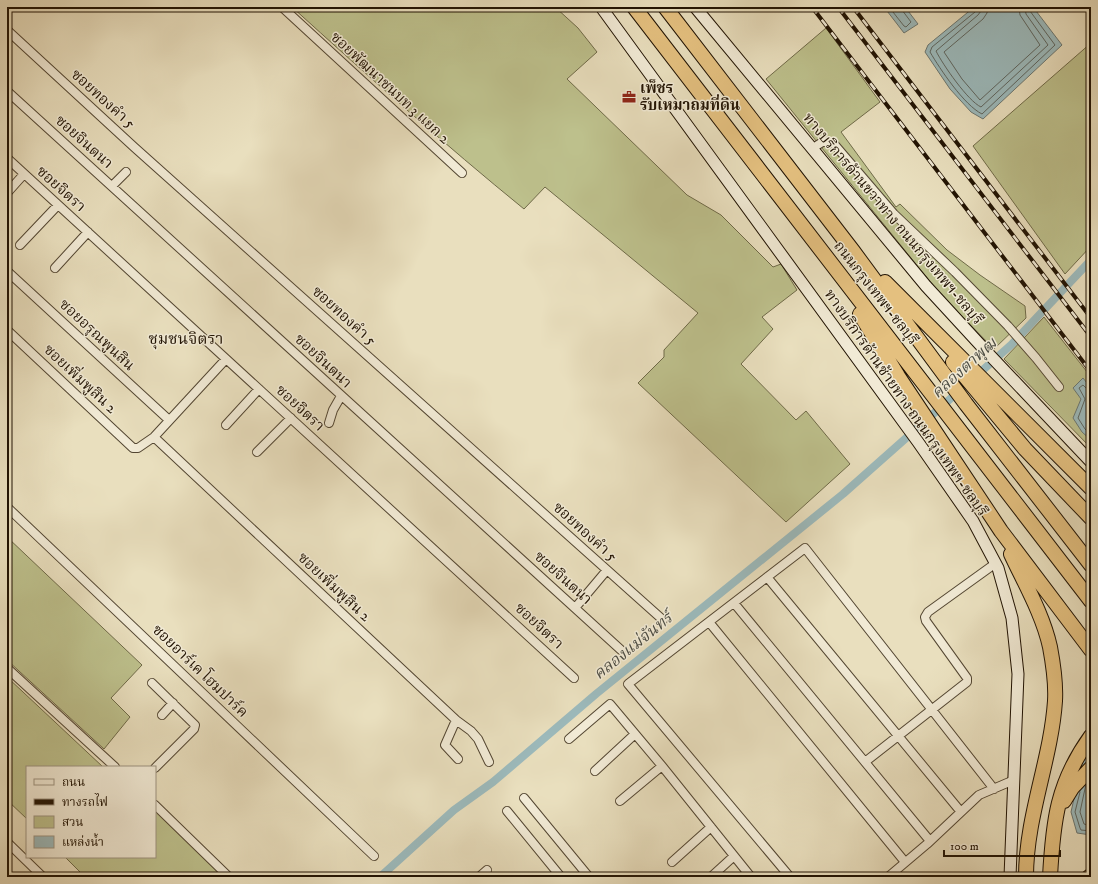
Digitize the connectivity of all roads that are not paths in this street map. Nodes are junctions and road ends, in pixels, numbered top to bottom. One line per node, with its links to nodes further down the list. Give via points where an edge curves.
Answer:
1 (282, 7): 11 (street, ซอยพัฒนาชนบท 3 แยก 2)
2 (602, 7): 39 (main road, ทางบริการด้านซ้ายทาง ถนนกรุงเทพฯ-ชลบุรี, via 900,416 973,520)
3 (634, 7): 19 (highway, ถนนกรุงเทพฯ-ชลบุรี)
4 (665, 7): 18 (highway, ถนนกรุงเทพฯ-ชลบุรี)
5 (695, 7): 8 (main road, ทางบริการด้านขวาทาง ถนนกรุงเทพฯ-ชลบุรี)
6 (7, 30): 41 (street, ซอยทองคำ 5, via 134,147)
7 (7, 91): 13 (street, ซอยจินตนา)
8 (813, 148): 24 (street, via 824,141 834,144 894,214 1008,326); 34 (main road, ทางบริการด้านขวาทาง ถนนกรุงเทพฯ-ชลบุรี, via 926,286)
9 (7, 158): 12 (street, ซอยจิตรา)
10 (126, 172): 13 (street)
11 (462, 173)
12 (24, 174): 14 (street); 15 (street, ซอยจิตรา)
13 (112, 186): 27 (street, ซอยจินตนา)
14 (7, 193)
15 (58, 205): 16 (street, ซอยจิตรา); 17 (street)
16 (88, 232): 20 (street); 23 (street, ซอยจิตรา)
17 (20, 245)
18 (853, 251): 26 (highway, via 924,321); 40 (highway, ถนนกรุงเทพฯ-ชลบุรี, via 948,381)
19 (830, 262): 38 (highway, via 935,433); 43 (highway, ถนนกรุงเทพฯ-ชลบุรี)
20 (55, 268)
21 (7, 270): 29 (street, ซอยอรุณพูนสิน)
22 (7, 330): 32 (street, ซอยเพิ่มพูสิน 2, via 133,448 138,448)
23 (226, 359): 25 (street, ซอยจิตรา); 29 (street, ซอยเพิ่มพูสิน 2)
24 (1059, 387)
25 (259, 389): 28 (street, ซอยจิตรา); 31 (street)
26 (984, 390): 35 (highway); 37 (highway, via 1025,449)
27 (341, 396): 30 (street); 45 (street, ซอยจินตนา)
28 (291, 418): 33 (street); 51 (street, ซอยจิตรา)
29 (169, 420): 32 (street, ซอยเพิ่มพูสิน 2)
30 (329, 423)
31 (226, 425)
32 (154, 437): 56 (street, ซอยเพิ่มพูสิน 2)
33 (257, 452)
34 (1091, 462)
35 (1089, 488)
36 (7, 507): 79 (street, ซอยอาร์เค โฮมปาร์ค)
37 (1089, 516)
38 (1001, 531): 49 (highway); 95 (highway, via 1044,626 1054,678 1052,724 1030,825)
39 (996, 563): 54 (street, via 928,612 925,617 967,678 967,682); 69 (main road, ทางบริการด้านซ้ายทาง ถนนกรุงเทพฯ-ชลบุรี, via 1012,618 1018,674)
40 (1091, 565)
41 (607, 570): 45 (street); 46 (street, ซอยทองคำ 5)
42 (767, 577): 44 (street); 54 (street, via 805,548); 58 (street)
43 (1091, 601)
44 (734, 603): 47 (street); 63 (street)
45 (575, 608): 48 (street, ซอยจินตนา)
46 (664, 620)
47 (709, 622): 82 (street); 92 (street, via 628,684)
48 (621, 650)
49 (1091, 650)
50 (7, 668): 64 (street)
51 (574, 678)
52 (152, 683): 53 (street)
53 (173, 703): 55 (street); 66 (street, via 195,727)
54 (932, 710): 58 (street); 70 (street)
55 (162, 715)
56 (456, 720): 61 (street, via 446,745); 62 (street, ซอยเพิ่มพูสิน 2, via 474,735)
57 (635, 734): 60 (street, via 610,704); 65 (street); 68 (street)
58 (898, 736): 63 (street); 75 (street)
59 (1091, 736): 84 (highway, via 1073,764 1062,790)
60 (569, 739)
61 (458, 759)
62 (489, 762)
63 (865, 762): 78 (street)
64 (113, 766)
65 (662, 766): 72 (street); 76 (street)
66 (156, 767)
67 (1091, 768): 84 (highway, via 1072,788 1060,808 1050,835)
68 (594, 771)
69 (1014, 780): 70 (street); 94 (main road, ทางบริการด้านซ้ายทาง ถนนกรุงเทพฯ-ชลบุรี)
70 (994, 789): 75 (street, via 979,795)
71 (524, 798): 89 (street)
72 (620, 801)
73 (156, 806): 86 (street)
74 (507, 811): 88 (street)
75 (961, 812): 78 (street)
76 (711, 827): 80 (street); 81 (street)
77 (7, 842): 85 (street)
78 (930, 842): 82 (street)
79 (374, 856)
80 (734, 856): 90 (street); 91 (street)
81 (672, 862)
82 (906, 862): 93 (street)
83 (487, 870): 87 (street)
84 (1044, 875)
85 (43, 877)
86 (229, 877)
87 (479, 877)
88 (561, 877)
89 (589, 877)
90 (711, 877)
91 (750, 877)
92 (790, 877)
93 (888, 877)
94 (1010, 877)
95 (1026, 877)

